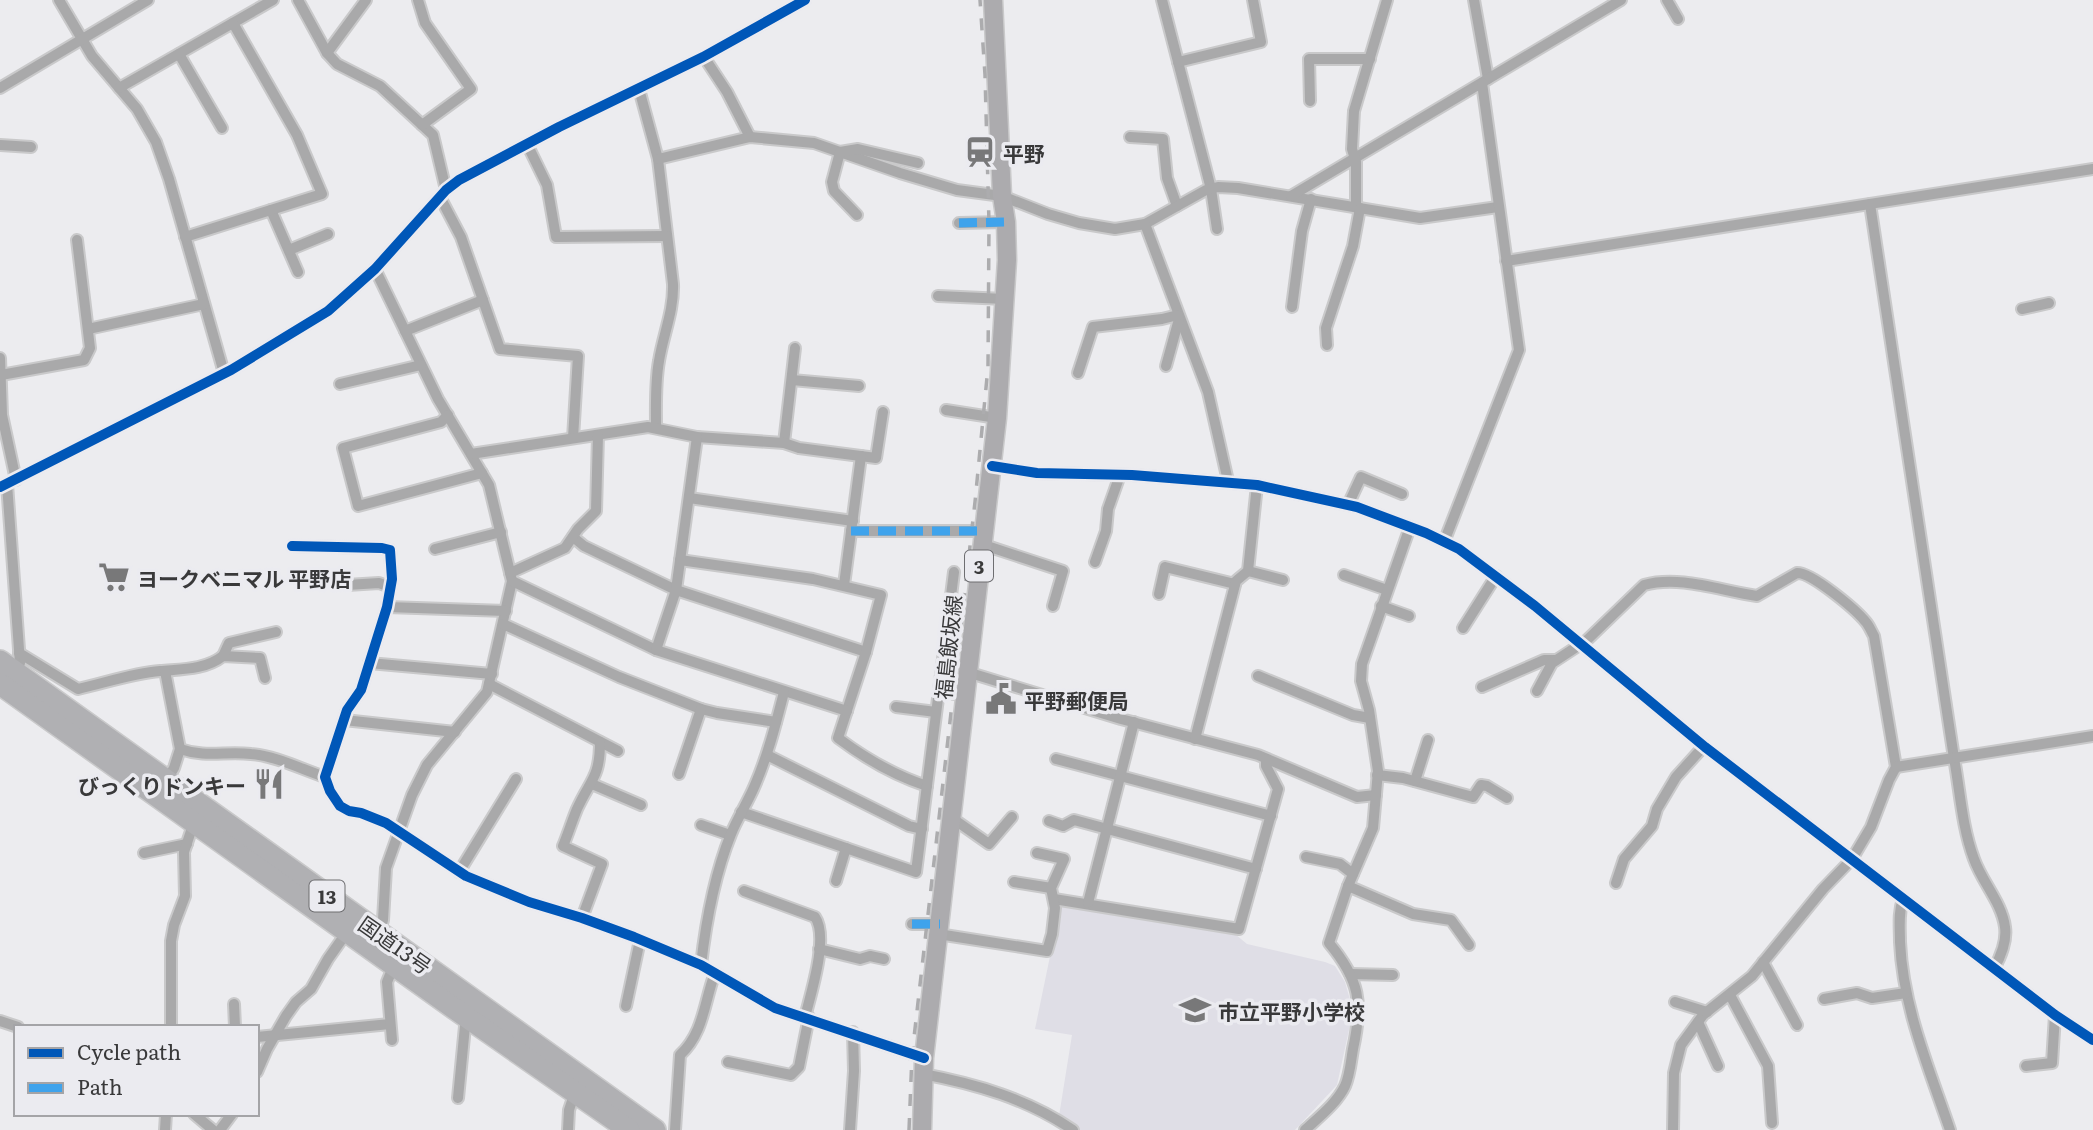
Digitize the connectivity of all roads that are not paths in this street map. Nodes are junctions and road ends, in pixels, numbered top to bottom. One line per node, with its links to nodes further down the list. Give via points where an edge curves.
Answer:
1 (59, 0): 17 (street)
2 (148, 0): 17 (street)
3 (273, 0): 16 (street)
4 (298, 0): 18 (street)
5 (366, 0): 18 (street)
6 (418, 0): 28 (street, via 425,23 471,89)
7 (805, 0): 20 (street)
8 (993, 0): 42 (main road, 福島飯坂線 / 3)
9 (1162, 0): 22 (street)
10 (1253, 0): 22 (street, via 1261,42)
11 (1387, 0): 21 (street)
12 (1474, 0): 23 (street)
13 (1621, 0): 23 (street)
14 (1667, 0): 15 (street)
15 (1678, 19)
16 (233, 23): 19 (street); 49 (street, via 297,135 322,194)
17 (82, 39): 24 (street); 25 (street)
18 (327, 53): 28 (street, via 337,64 380,86)
19 (179, 54): 25 (street); 29 (street)
20 (704, 57): 26 (street); 30 (street)
21 (1370, 59): 27 (street, via 1310,59); 36 (street, via 1354,111)
22 (1178, 62): 40 (street)
23 (1485, 81): 36 (street); 48 (street)
24 (0, 88)
25 (119, 88): 57 (street, via 156,142)
26 (639, 89): 32 (street); 37 (street)
27 (1310, 101)
28 (422, 125): 41 (street, via 433,135)
29 (222, 128)
30 (750, 137): 35 (street, via 814,143); 37 (street)
31 (1130, 137): 46 (street, via 1163,139 1167,178)
32 (527, 144): 41 (street); 56 (street, via 547,185 556,237)
33 (0, 145): 34 (street)
34 (30, 148)
35 (840, 152): 38 (street, via 858,149); 42 (street, via 946,186); 50 (street, via 834,191)
36 (1354, 158): 43 (street); 47 (street)
37 (658, 159): 56 (street)
38 (918, 163)
39 (2093, 169): 45 (street)
40 (1211, 189): 43 (street); 46 (street); 54 (street)
41 (443, 193): 61 (street); 65 (street)
42 (1002, 196): 52 (main road, 福島飯坂線 / 3); 53 (street, via 1092,226 1115,229)
43 (1291, 196): 44 (street)
44 (1311, 200): 47 (street); 68 (street)
45 (1870, 204): 60 (street); 167 (street)
46 (1177, 206): 53 (street)
47 (1358, 207): 48 (street, via 1420,218); 73 (street, via 1353,246 1326,328)
48 (1499, 207): 60 (street)
49 (271, 210): 57 (street); 59 (street)
50 (857, 215)
51 (959, 222): 52 (street)
52 (1006, 222): 64 (main road, 福島飯坂線 / 3)
53 (1145, 224): 70 (street)
54 (1217, 229)
55 (328, 233): 59 (street)
56 (667, 236): 88 (street, via 674,300 656,380)
57 (185, 237): 67 (street)
58 (77, 240): 71 (street)
59 (289, 250): 62 (street)
60 (1506, 261): 109 (street, via 1519,350)
61 (375, 269): 72 (street); 78 (street, via 328,311)
62 (298, 272)
63 (938, 296): 64 (street)
64 (1005, 299): 87 (main road, 福島飯坂線 / 3)
65 (483, 300): 72 (street); 91 (street, via 500,349 578,356)
66 (2049, 303): 69 (street)
67 (204, 304): 71 (street); 78 (street)
68 (1292, 307)
69 (2022, 309)
70 (1179, 317): 77 (street); 79 (street, via 1093,327); 98 (street, via 1208,393)
71 (88, 329): 80 (street, via 90,348 84,360)
72 (405, 331): 76 (street)
73 (1327, 345)
74 (795, 348): 81 (street)
75 (0, 358): 80 (street)
76 (421, 365): 82 (street); 86 (street)
77 (1167, 366)
78 (224, 373): 99 (street)
79 (1078, 373)
80 (1, 375): 99 (street)
81 (792, 380): 83 (street); 92 (street)
82 (340, 384)
83 (859, 386)
84 (946, 410): 87 (street)
85 (883, 412): 94 (street, via 876,458)
86 (448, 415): 93 (street); 96 (street, via 440,422 343,448 358,506)
87 (997, 418): 95 (main road, 福島飯坂線 / 3)
88 (656, 428): 89 (street); 90 (street)
89 (598, 435): 91 (street); 107 (street, via 596,511)
90 (697, 436): 92 (street); 102 (street)
91 (573, 438): 93 (street)
92 (784, 443): 94 (street)
93 (471, 454): 96 (street)
94 (861, 456): 104 (street)
95 (992, 466): 97 (street, via 1037,473); 108 (main road, 福島飯坂線 / 3)
96 (482, 473): 106 (street, via 492,492)
97 (1120, 475): 98 (street); 113 (street)
98 (1228, 481): 100 (street)
99 (8, 484): 143 (street)
100 (1256, 485): 103 (street); 114 (street)
101 (1402, 494): 103 (street, via 1361,477)
102 (689, 498): 104 (street); 112 (street)
103 (1348, 505): 105 (street)
104 (852, 526): 108 (street); 122 (street)
105 (1410, 527): 109 (street); 125 (street)
106 (501, 532): 111 (street); 118 (street)
107 (573, 537): 118 (street, via 560,552); 124 (street)
108 (982, 537): 127 (street, via 1063,572); 142 (main road, 福島飯坂線 / 3)
109 (1444, 542): 117 (street)
110 (292, 546): 123 (street, via 390,550)
111 (435, 549)
112 (680, 560): 122 (street); 124 (street)
113 (1095, 562)
114 (1248, 571): 119 (street); 120 (street)
115 (954, 572): 153 (street)
116 (1344, 575): 125 (street)
117 (1496, 576): 133 (street); 135 (street)
118 (511, 577): 130 (street); 136 (street)
119 (1283, 580)
120 (1235, 584): 126 (street, via 1166,568); 160 (street)
121 (347, 585): 123 (street, via 380,583)
122 (844, 585): 137 (street, via 881,595)
123 (390, 587): 129 (street)
124 (676, 590): 136 (street); 137 (street)
125 (1387, 590): 128 (street)
126 (1159, 594)
127 (1053, 606)
128 (1381, 606): 131 (street); 154 (street, via 1362,664)
129 (387, 607): 130 (street); 140 (street)
130 (506, 611): 132 (street)
131 (1409, 616)
132 (503, 624): 146 (street); 151 (street)
133 (1464, 628)
134 (276, 632): 138 (street, via 229,643)
135 (1580, 645): 139 (street); 163 (street); 170 (street, via 1644,585 1672,580 1757,596 1804,573 1865,621 1874,636)
136 (656, 650): 149 (street)
137 (866, 652): 152 (street)
138 (223, 656): 141 (street, via 214,663); 145 (street, via 260,659)
139 (1555, 660): 147 (street, via 1544,660); 148 (street)
140 (369, 663): 146 (street); 155 (street, via 361,690)
141 (164, 671): 143 (street, via 78,689); 164 (street)
142 (967, 672): 157 (street); 186 (main road, 福島飯坂線 / 3)
143 (7, 675): 179 (highway, 国道13号 / 13)
144 (1258, 676): 154 (street)
145 (265, 678)
146 (490, 679): 158 (street, via 486,692); 162 (street)
147 (1482, 687)
148 (1537, 691)
149 (784, 692): 152 (street); 156 (street)
150 (896, 707): 153 (street)
151 (701, 709): 156 (street); 171 (street)
152 (847, 711): 178 (street, via 838,738 870,761)
153 (936, 712): 178 (street)
154 (1370, 718): 172 (street)
155 (344, 720): 158 (street); 173 (street)
156 (776, 722): 166 (street)
157 (1134, 722): 160 (street); 174 (street)
158 (454, 732): 192 (street, via 427,765)
159 (2093, 736): 167 (street)
160 (1195, 739): 169 (street)
161 (1428, 740): 176 (street)
162 (600, 742): 165 (street); 177 (street, via 600,764)
163 (1704, 746): 199 (street); 205 (street, via 1669,787 1652,826 1624,859)
164 (180, 749): 173 (street, via 195,755 249,753); 179 (street)
165 (618, 751)
166 (766, 755): 183 (street); 190 (street)
167 (1954, 758): 170 (street); 223 (street, via 1970,847 2006,931)
168 (1056, 759): 174 (street)
169 (1266, 759): 180 (street, via 1357,797); 184 (street, via 1278,789)
170 (1896, 767): 199 (street)
171 (679, 774)
172 (1377, 775): 176 (street); 180 (street)
173 (325, 777): 192 (street, via 340,806)
174 (1121, 777): 184 (street); 191 (street)
175 (516, 779): 201 (street)
176 (1415, 781): 181 (street, via 1473,797 1481,785 1487,786)
177 (592, 784): 182 (street); 211 (street, via 563,846 602,864)
178 (927, 786): 190 (street)
179 (161, 788): 188 (highway, 国道13号 / 13); 215 (highway, 国道13号 / 13)
180 (1376, 795): 202 (street, via 1373,828)
181 (1507, 798)
182 (641, 805)
183 (741, 812): 193 (street); 195 (street)
184 (1271, 816): 200 (street)
185 (1012, 817): 186 (street, via 989,844)
186 (952, 818): 213 (main road, 福島飯坂線 / 3)
187 (1049, 821): 191 (street, via 1063,826 1074,820)
188 (194, 822): 194 (street); 214 (highway, 国道13号 / 13)
189 (701, 825): 193 (street)
190 (922, 829): 195 (street, via 916,872)
191 (1108, 829): 200 (street); 210 (street)
192 (398, 832): 201 (street); 215 (street, via 386,867 383,920)
193 (730, 835): 222 (street, via 707,917)
194 (187, 844): 196 (street); 239 (street, via 185,896 171,941)
195 (846, 848): 203 (street)
196 (145, 853)
197 (1037, 853): 208 (street, via 1064,859)
198 (1306, 857): 202 (street, via 1340,864)
199 (1852, 859): 209 (street); 220 (street)
200 (1256, 869): 210 (street, via 1239,929)
201 (459, 872): 211 (street, via 528,902)
202 (1353, 874): 206 (street)
203 (836, 881)
204 (1014, 882): 208 (street)
205 (1616, 883)
206 (1348, 886): 217 (street, via 1413,914 1451,920); 225 (street, via 1329,943)
207 (744, 891): 218 (street, via 816,917 821,925)
208 (1053, 894): 210 (street); 213 (street, via 1047,951)
209 (1903, 899): 223 (street); 227 (street, via 1899,909)
210 (1088, 903)
211 (583, 918): 216 (street)
212 (912, 924): 213 (street)
213 (939, 929): 248 (main road, 福島飯坂線 / 3)
214 (347, 932): 215 (highway, 国道13号 / 13); 243 (street)
215 (375, 940): 221 (highway, 国道13号 / 13); 259 (highway, 国道13号 / 13)
216 (640, 940): 222 (street); 232 (street)
217 (1469, 945)
218 (819, 949): 219 (street); 236 (street)
219 (884, 959)
220 (1763, 962): 228 (street); 241 (street)
221 (394, 965): 235 (highway, 国道13号 / 13); 238 (street, via 387,982)
222 (701, 965): 224 (street)
223 (1994, 968): 234 (street)
224 (715, 973): 236 (street, via 775,1007); 260 (street, via 701,1026 680,1055)
225 (1350, 974): 226 (street); 264 (street, via 1359,1006 1345,1085 1335,1102)
226 (1393, 975)
227 (1906, 993): 229 (street, via 1872,998 1857,993); 266 (street)
228 (1730, 995): 233 (street); 255 (street, via 1768,1066)
229 (1824, 999)
230 (1675, 1002): 233 (street)
231 (234, 1004): 240 (street)
232 (626, 1006)
233 (1707, 1012): 237 (street)
234 (2055, 1014): 246 (street); 250 (street, via 2052,1063)
235 (466, 1016): 252 (highway, 国道13号 / 13); 253 (street)
236 (807, 1017): 242 (street); 247 (street, via 799,1067 791,1075)
237 (1698, 1022): 249 (street); 265 (street, via 1681,1045 1676,1061)
238 (390, 1024): 243 (street); 245 (street)
239 (171, 1025)
240 (235, 1025)
241 (1797, 1025)
242 (853, 1032): 248 (street, via 912,1055); 261 (street)
243 (275, 1035): 244 (street); 251 (street)
244 (259, 1037)
245 (392, 1040)
246 (2093, 1040)
247 (728, 1062)
248 (923, 1066): 262 (main road, 福島飯坂線 / 3); 263 (street, via 1026,1103)
249 (1718, 1066)
250 (2026, 1066)
251 (259, 1068)
252 (575, 1092): 256 (highway, 国道13号 / 13); 258 (street)
253 (458, 1098)
254 (196, 1116): 257 (street)
255 (1772, 1123)
256 (621, 1127)
257 (213, 1130)
258 (568, 1130)
259 (655, 1130)
260 (675, 1130)
261 (850, 1130)
262 (922, 1130)
263 (1073, 1130)
264 (1305, 1130)
265 (1672, 1130)
266 (1950, 1130)

